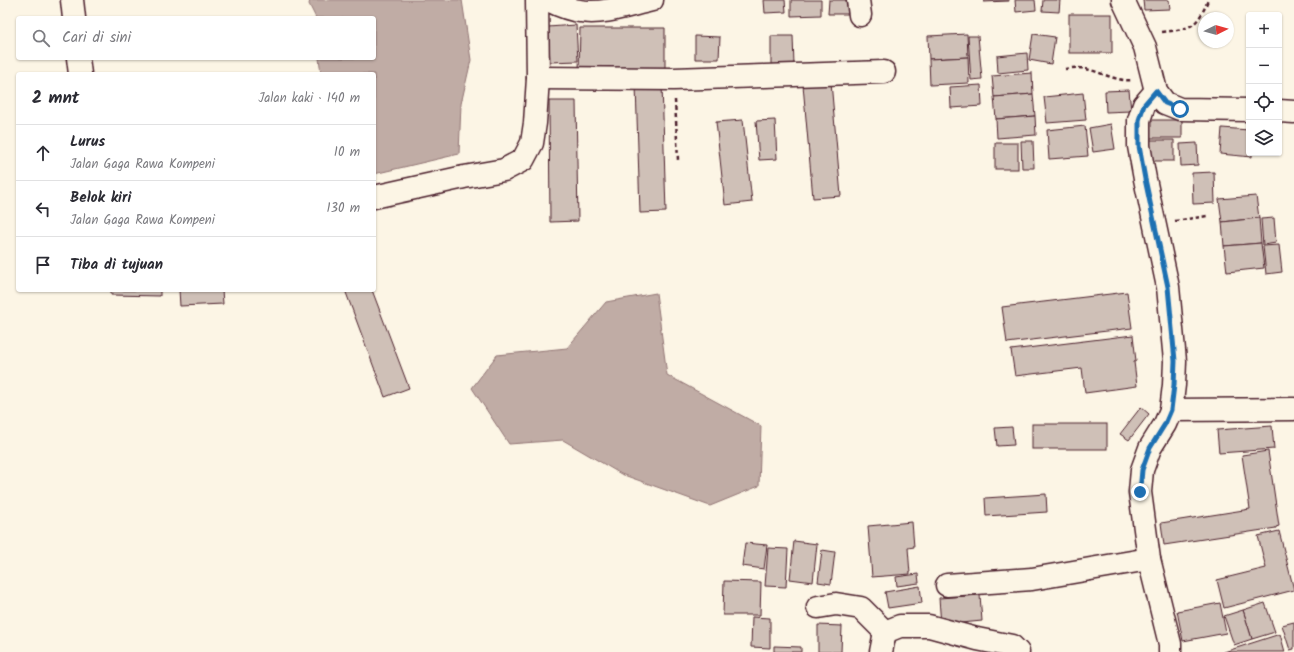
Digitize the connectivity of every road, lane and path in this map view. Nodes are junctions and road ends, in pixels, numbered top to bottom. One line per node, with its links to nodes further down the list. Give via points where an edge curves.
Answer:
1 (72, 0): 7 (street)
2 (537, 0): 13 (street)
3 (548, 0): 4 (street, via 561,7 581,12 602,11)
4 (652, 0)
5 (1123, 0): 8 (street)
6 (1208, 0): 8 (path, via 1203,12 1191,26)
7 (74, 16)
8 (1140, 35): 15 (street)
9 (78, 60): 11 (street)
10 (1065, 69): 15 (path, via 1085,68 1128,81)
11 (80, 72)
12 (884, 72): 14 (street)
13 (538, 78): 14 (street); 20 (street, via 532,143 523,160 504,170)
14 (674, 80): 19 (path)
15 (1154, 85): 16 (street, via 1165,103 1180,109); 22 (street, via 1139,120 1139,146)
16 (1246, 110)
17 (1282, 111): 18 (street)
18 (1294, 112)
19 (678, 160)
20 (376, 197)
21 (1207, 216): 22 (path)
22 (1155, 224): 24 (street, via 1168,287 1173,332 1175,361)
23 (1294, 409): 24 (street)
24 (1171, 410): 25 (street, via 1150,448 1142,470 1140,492)
25 (1149, 559): 26 (street, via 1032,579); 30 (street)
26 (947, 585)
27 (818, 607): 28 (street, via 836,604 861,608)
28 (883, 642): 29 (street, via 900,626 929,626 1012,646)
29 (1018, 652)
30 (1170, 652)

